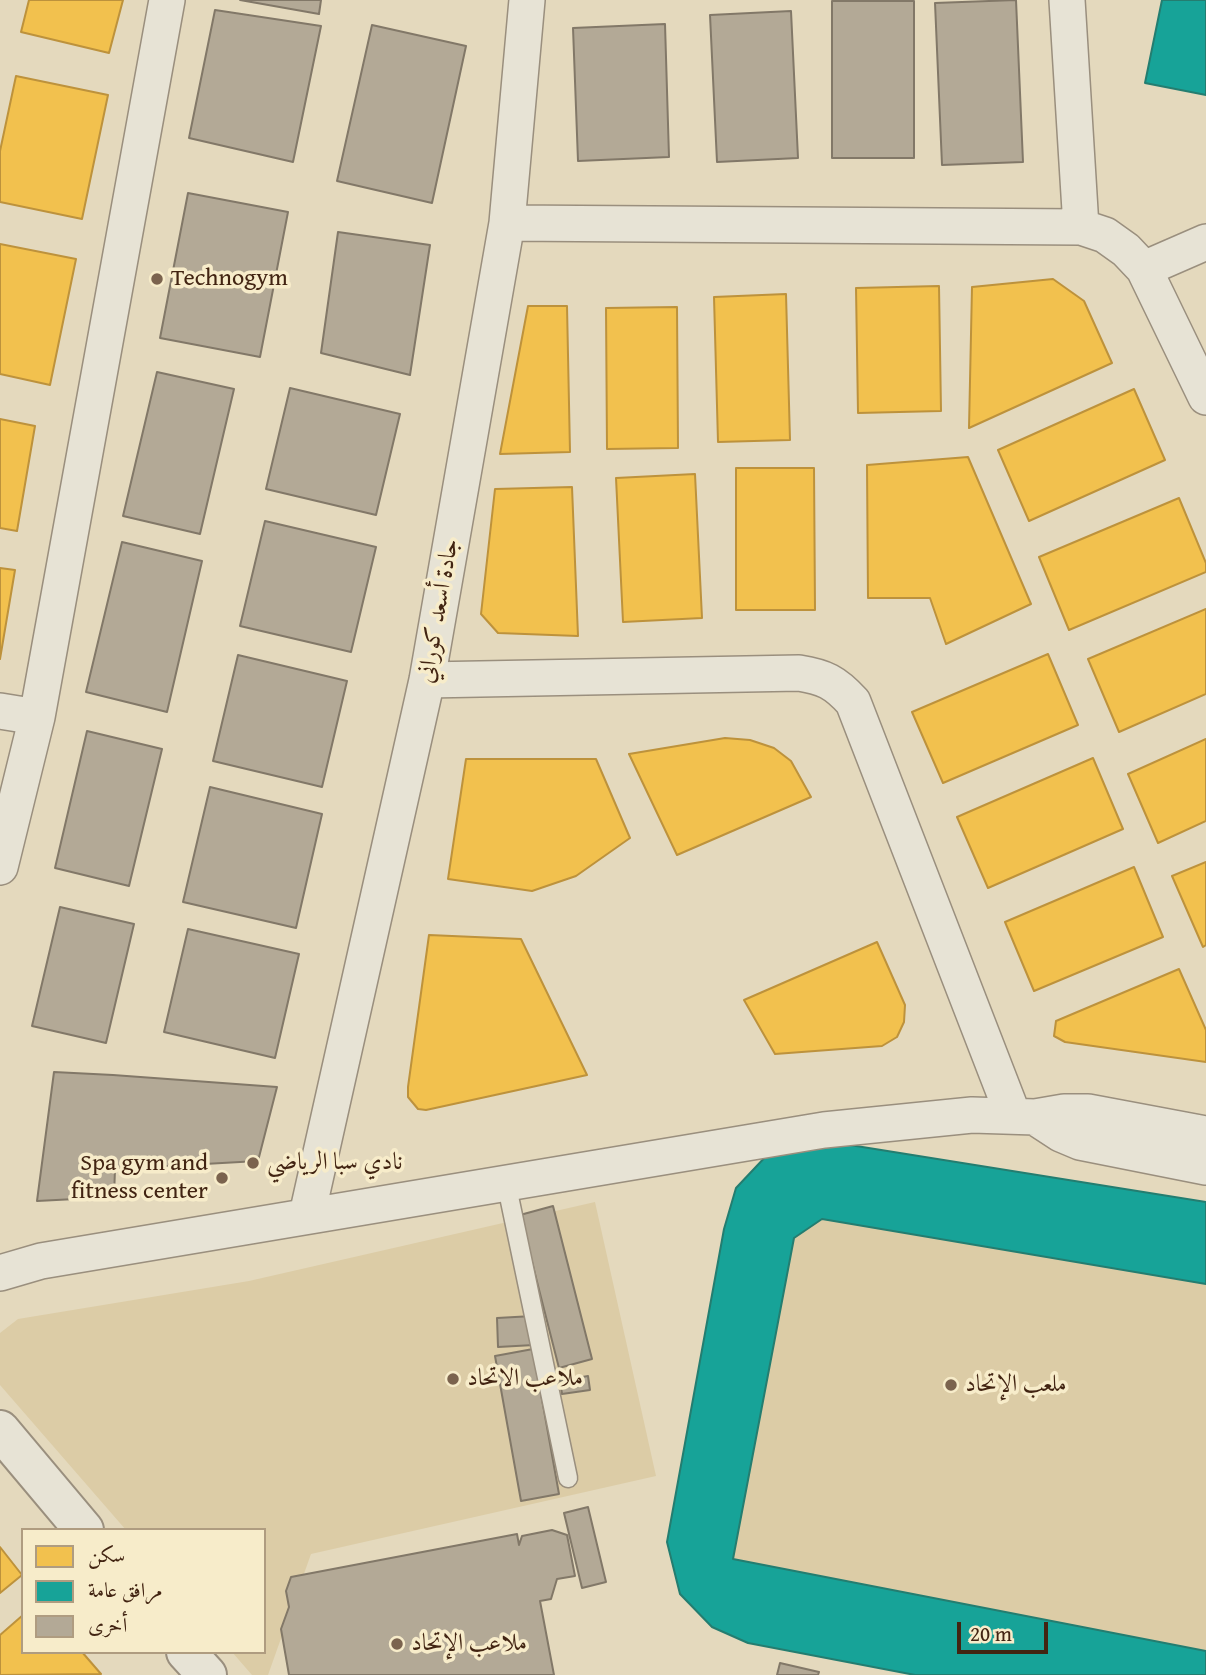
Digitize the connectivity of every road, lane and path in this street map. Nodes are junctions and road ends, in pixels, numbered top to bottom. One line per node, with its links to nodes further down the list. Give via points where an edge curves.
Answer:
1 (167, 0): 11 (street)
2 (527, 0): 4 (street, جادة أسعد كوراني)
3 (1067, 0): 5 (street)
4 (507, 223): 5 (street); 9 (street, جادة أسعد كوراني)
5 (1081, 227): 7 (street, via 1105,235)
6 (1206, 242): 7 (street)
7 (1144, 269): 8 (street)
8 (1206, 397)
9 (427, 680): 13 (street, via 799,673 820,676 839,686 853,702); 17 (street, جادة أسعد كوراني)
10 (0, 711): 11 (street)
11 (37, 717): 12 (street)
12 (0, 867)
13 (1024, 1116): 14 (street, via 1088,1112); 15 (street, via 1080,1142); 16 (street, via 972,1115 824,1130)
14 (1206, 1134)
15 (1206, 1167)
16 (506, 1182): 17 (street); 22 (lane)
17 (307, 1215): 19 (street)
18 (0, 1255): 19 (street)
19 (41, 1261): 20 (street)
20 (0, 1273)
21 (0, 1430): 23 (street)
22 (568, 1478)
23 (82, 1528)
24 (188, 1654): 25 (street)
25 (207, 1675)

